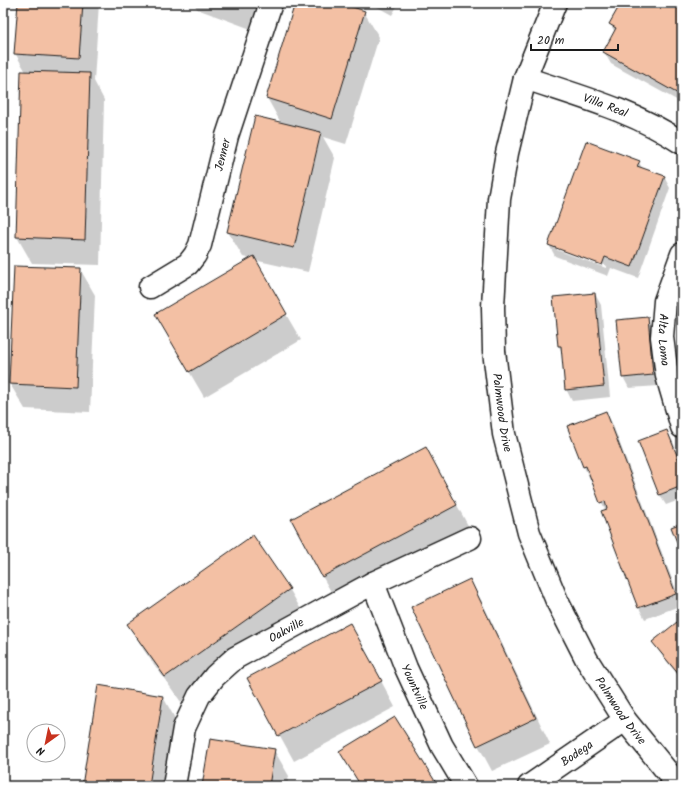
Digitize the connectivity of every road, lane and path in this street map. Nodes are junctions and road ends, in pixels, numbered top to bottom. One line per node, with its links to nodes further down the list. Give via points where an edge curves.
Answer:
1 (271, 3): 6 (street, Jenner, via 227,136 200,245 188,264)
2 (555, 3): 3 (street, Palmwood Drive)
3 (525, 78): 4 (street, Villa Real, via 642,120); 10 (street, Palmwood Drive, via 507,153 499,199 496,243 494,351 504,434 529,533 557,601 587,660)
4 (682, 143)
5 (682, 254): 7 (street, Alta Loma, via 664,301 662,337 666,376)
6 (150, 287)
7 (682, 427)
8 (470, 538): 9 (street, Oakville)
9 (373, 583): 11 (street, Oakville, via 235,658 215,676 199,696 184,728); 12 (street, Yountville, via 406,668 442,746)
10 (625, 720): 13 (street, Bodega); 14 (street, Palmwood Drive)
11 (174, 786)
12 (466, 786)
13 (529, 786)
14 (679, 786)

